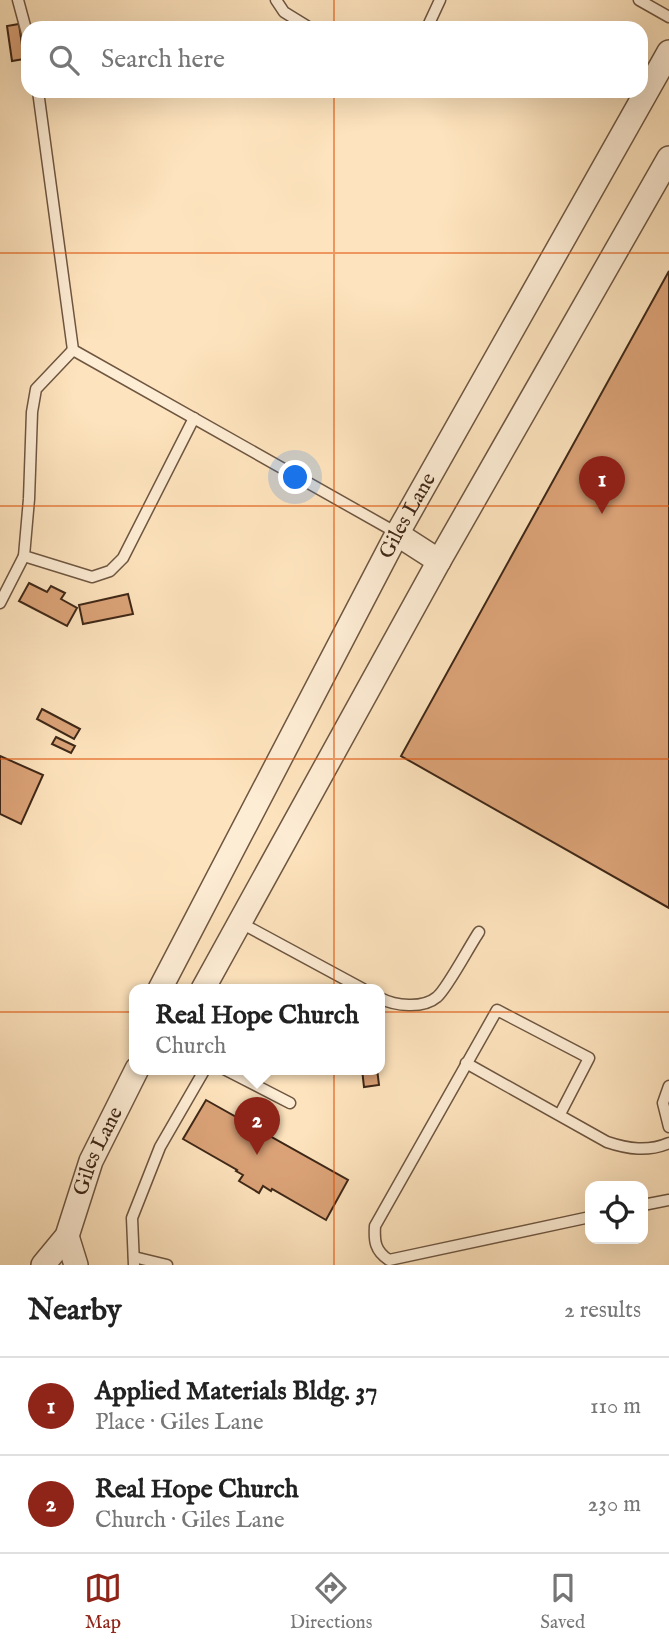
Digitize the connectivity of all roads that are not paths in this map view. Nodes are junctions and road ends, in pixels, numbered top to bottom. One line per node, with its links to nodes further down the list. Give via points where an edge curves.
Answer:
1 (18, 0): 6 (lane)
2 (276, 0): 7 (lane)
3 (440, 0): 8 (lane)
4 (639, 0): 5 (lane)
5 (669, 18)
6 (24, 21)
7 (299, 21)
8 (430, 21)
9 (669, 52): 10 (street, Giles Lane)
10 (648, 89)
11 (39, 98): 14 (lane)
12 (643, 98): 16 (street, Giles Lane)
13 (669, 158): 18 (street)
14 (73, 350): 15 (lane); 17 (lane, via 36,388)
15 (194, 418): 16 (lane); 17 (lane, via 123,558 110,571 92,577)
16 (397, 534): 18 (street); 22 (street, Giles Lane)
17 (24, 556): 19 (lane)
18 (439, 561): 20 (street)
19 (0, 603)
20 (240, 922): 23 (street); 24 (lane)
21 (478, 932): 25 (lane, via 438,997 422,1004)
22 (163, 984)
23 (207, 984)
24 (354, 984)
25 (385, 1000)
26 (466, 1063): 32 (lane); 32 (lane, via 497,1010 589,1058); 37 (lane, via 375,1226 373,1242 382,1256 389,1260)
27 (133, 1075): 38 (street, Giles Lane, via 91,1161)
28 (202, 1075): 39 (lane, via 160,1147 132,1218)
29 (235, 1075): 31 (lane)
30 (669, 1086): 33 (lane, via 663,1103)
31 (289, 1103)
32 (560, 1114): 34 (lane, via 607,1142 630,1149)
33 (669, 1127)
34 (669, 1143)
35 (669, 1200): 36 (lane)
36 (648, 1205)
37 (585, 1218)
38 (66, 1236): 40 (street, Giles Lane); 41 (street)
39 (134, 1261): 42 (lane)
40 (43, 1265)
41 (76, 1265)
42 (167, 1265)

